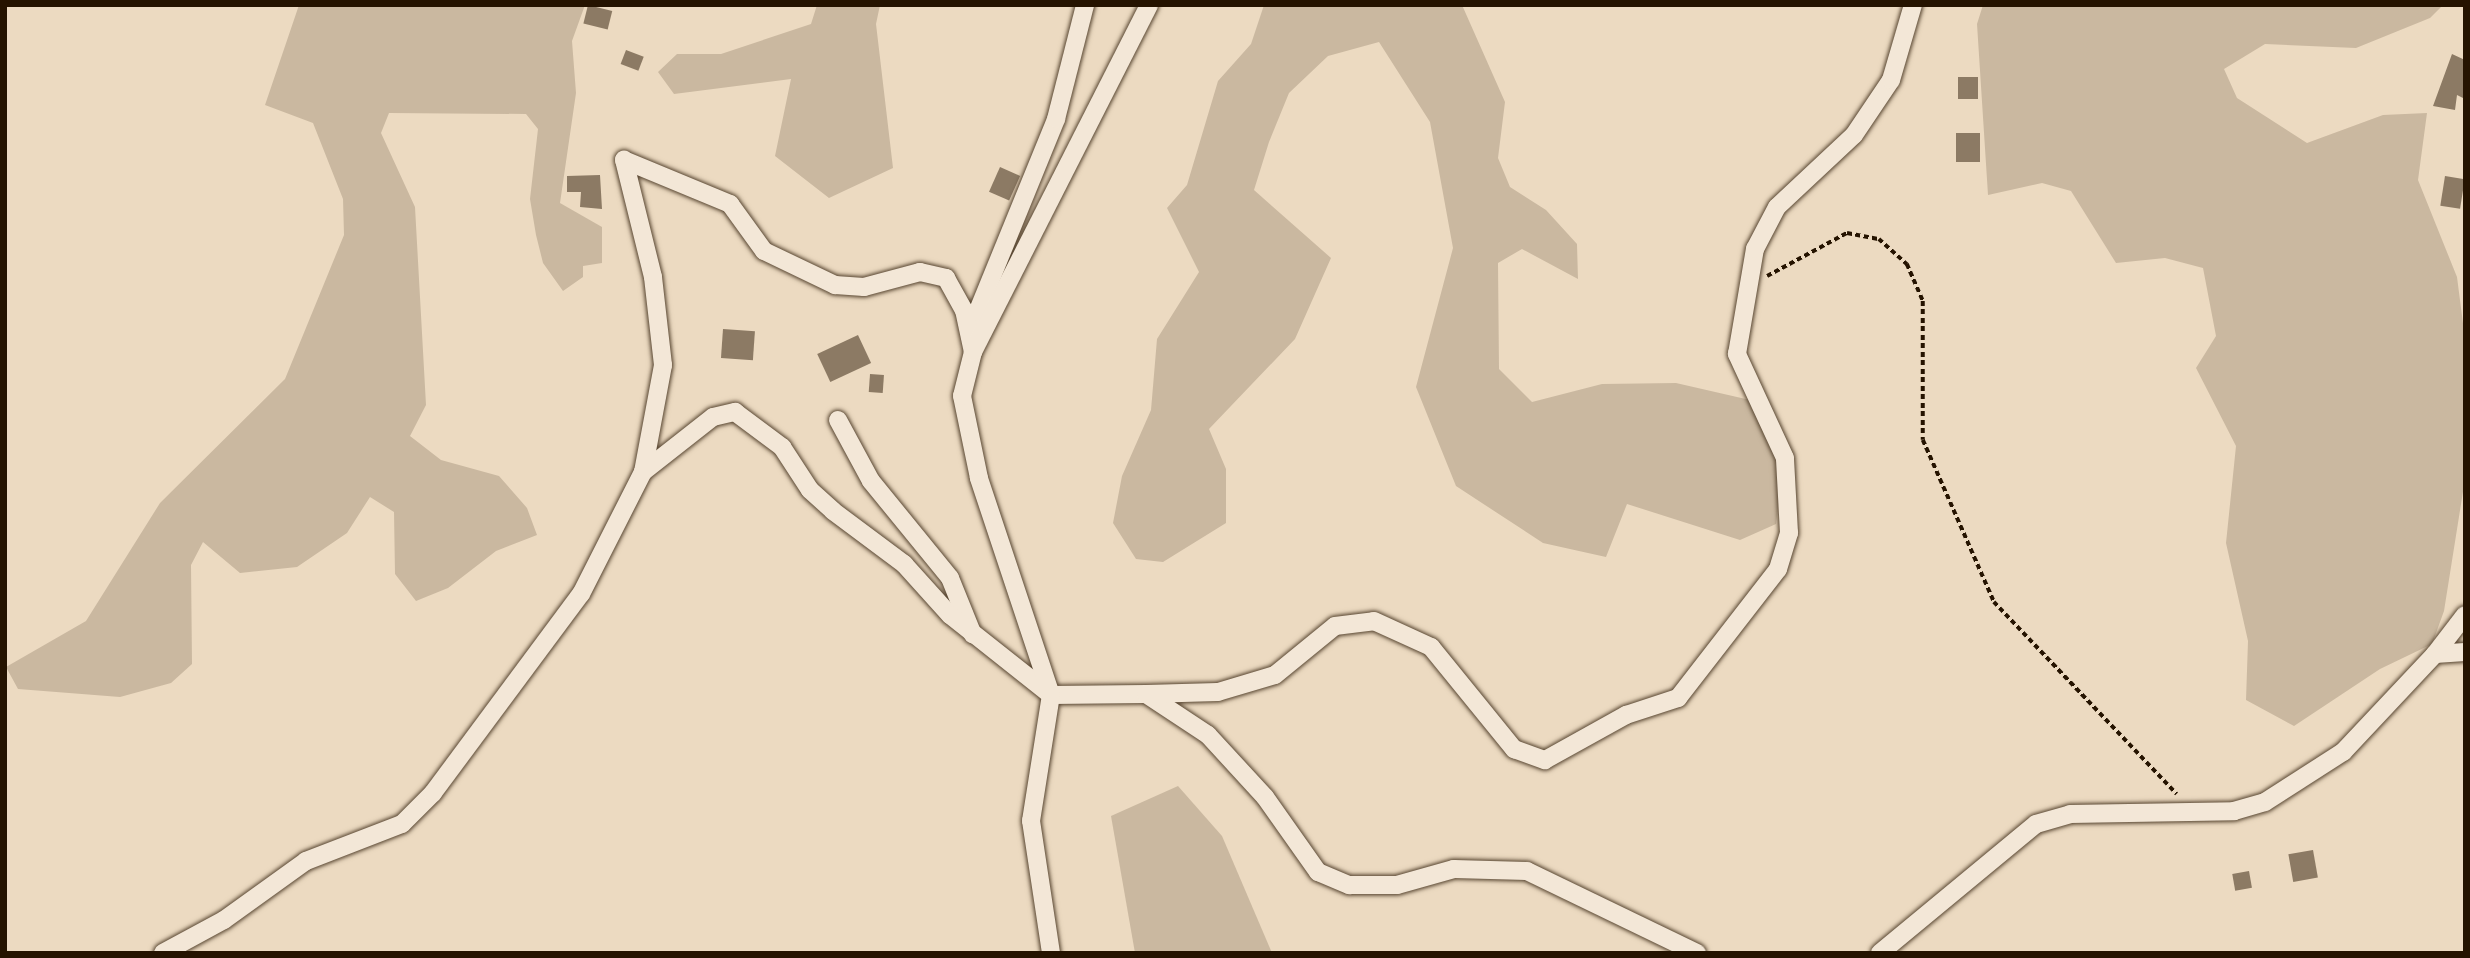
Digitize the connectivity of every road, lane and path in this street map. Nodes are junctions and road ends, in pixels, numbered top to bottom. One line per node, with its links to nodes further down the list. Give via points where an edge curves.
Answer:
1 (1085, 5): 5 (street, via 1056,119)
2 (1149, 5): 6 (street)
3 (1913, 5): 4 (street, via 1891,80 1854,135 1777,207 1755,249)
4 (1745, 290): 13 (street, via 1737,354 1785,458 1789,533 1778,569 1678,698 1626,715 1545,760 1514,749 1431,647 1374,621 1335,626 1275,675 1218,692); 15 (path, via 1812,246 1847,233 1879,239 1907,264 1923,301 1923,440 1994,603)
5 (970, 330): 6 (street); 8 (street, via 946,278 920,272 864,287 822,281 764,251 730,204 628,158 624,168 653,277 663,365)
6 (973, 352): 14 (street, via 965,370 965,424)
7 (838, 420): 10 (street, via 870,481 950,578)
8 (643, 471): 10 (street, via 713,417 735,412 782,447 810,490 904,564); 16 (street, via 581,594 433,793 402,824 306,861 223,920)
9 (2465, 615): 12 (street)
10 (973, 635): 14 (street)
11 (2465, 652): 12 (street)
12 (2435, 654): 15 (street, via 2313,778 2265,802)
13 (1146, 694): 14 (street); 18 (street, via 1208,735 1265,797 1318,872 1349,885 1397,885 1454,869 1527,871)
14 (1051, 695): 17 (street, via 1031,821)
15 (2195, 814): 19 (street, via 2070,814 2036,824)
16 (163, 953)
17 (1051, 953)
18 (1697, 953)
19 (1880, 953)

